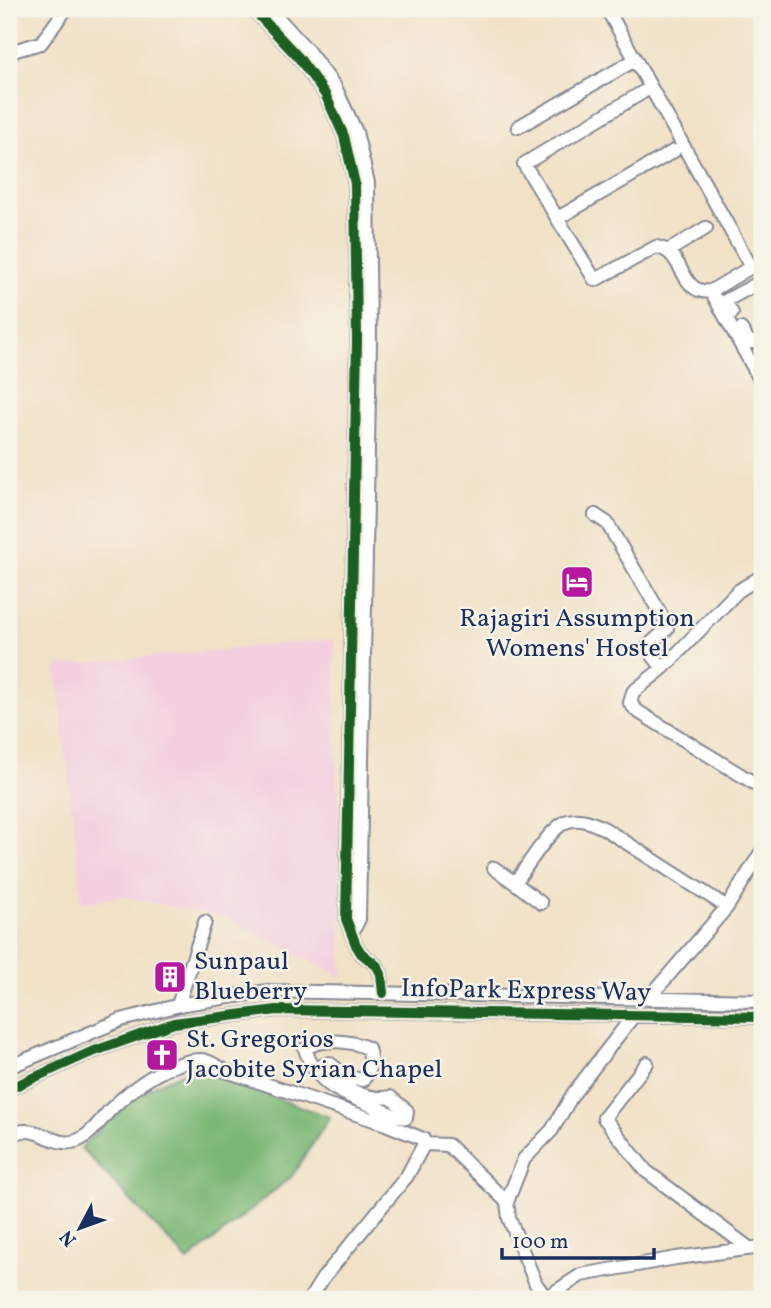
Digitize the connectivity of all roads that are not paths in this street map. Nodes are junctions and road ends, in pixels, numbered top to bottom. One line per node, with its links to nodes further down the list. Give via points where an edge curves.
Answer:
1 (66, 9): 5 (street, via 41,43)
2 (253, 9): 29 (street, via 325,94 344,136 355,184 358,340 346,919)
3 (270, 9): 29 (street, via 335,87 356,132 368,183 370,341 359,919)
4 (607, 9): 6 (street)
5 (9, 52)
6 (635, 60): 8 (street); 14 (street, via 751,267)
7 (643, 92): 10 (street, via 524,164)
8 (518, 127)
9 (674, 151): 10 (street)
10 (558, 218): 12 (street, via 595,280 656,247)
11 (706, 228): 12 (street)
12 (668, 251): 14 (street, via 691,287)
13 (762, 281): 15 (street)
14 (711, 292): 15 (street)
15 (722, 302): 16 (street, via 749,342); 17 (street)
16 (762, 339)
17 (758, 365): 18 (street)
18 (762, 383)
19 (595, 515): 21 (street, via 607,523 666,623 667,629 648,646)
20 (762, 576): 21 (street, via 738,591)
21 (663, 668): 22 (street, via 633,692 630,703 636,711)
22 (762, 788)
23 (762, 851): 27 (street)
24 (494, 867): 25 (street)
25 (515, 883): 26 (street); 27 (street, via 554,832 577,820 605,828)
26 (541, 903)
27 (727, 908): 31 (street)
28 (205, 922): 33 (street)
29 (353, 931): 30 (street, via 361,953 381,974)
30 (383, 993): 31 (street, InfoPark Express Way); 33 (street, InfoPark Express Way, via 268,991)
31 (648, 999): 32 (street, InfoPark Express Way)
32 (762, 1001)
33 (178, 1005): 37 (street, InfoPark Express Way, via 121,1020)
34 (634, 1016): 35 (street, InfoPark Express Way); 38 (street, InfoPark Express Way, via 277,1010 174,1023 89,1053); 42 (street, via 573,1094 552,1130 524,1159)
35 (762, 1017)
36 (648, 1063): 43 (street, via 604,1118 646,1171)
37 (9, 1067)
38 (9, 1089)
39 (377, 1115): 39 (street, via 318,1077 305,1049 311,1044 353,1042 368,1048 372,1059 363,1080 347,1077 329,1063 323,1065 323,1072 371,1099 390,1097 407,1111 406,1118); 40 (street, via 226,1072 204,1060 178,1064 138,1087 75,1142 59,1142 33,1131); 41 (street)
40 (9, 1136)
41 (424, 1144): 42 (street, via 448,1145); 45 (street, via 407,1176)
42 (507, 1202): 44 (street, via 509,1219)
43 (756, 1248): 44 (street, via 582,1275)
44 (546, 1298)
45 (310, 1299)

